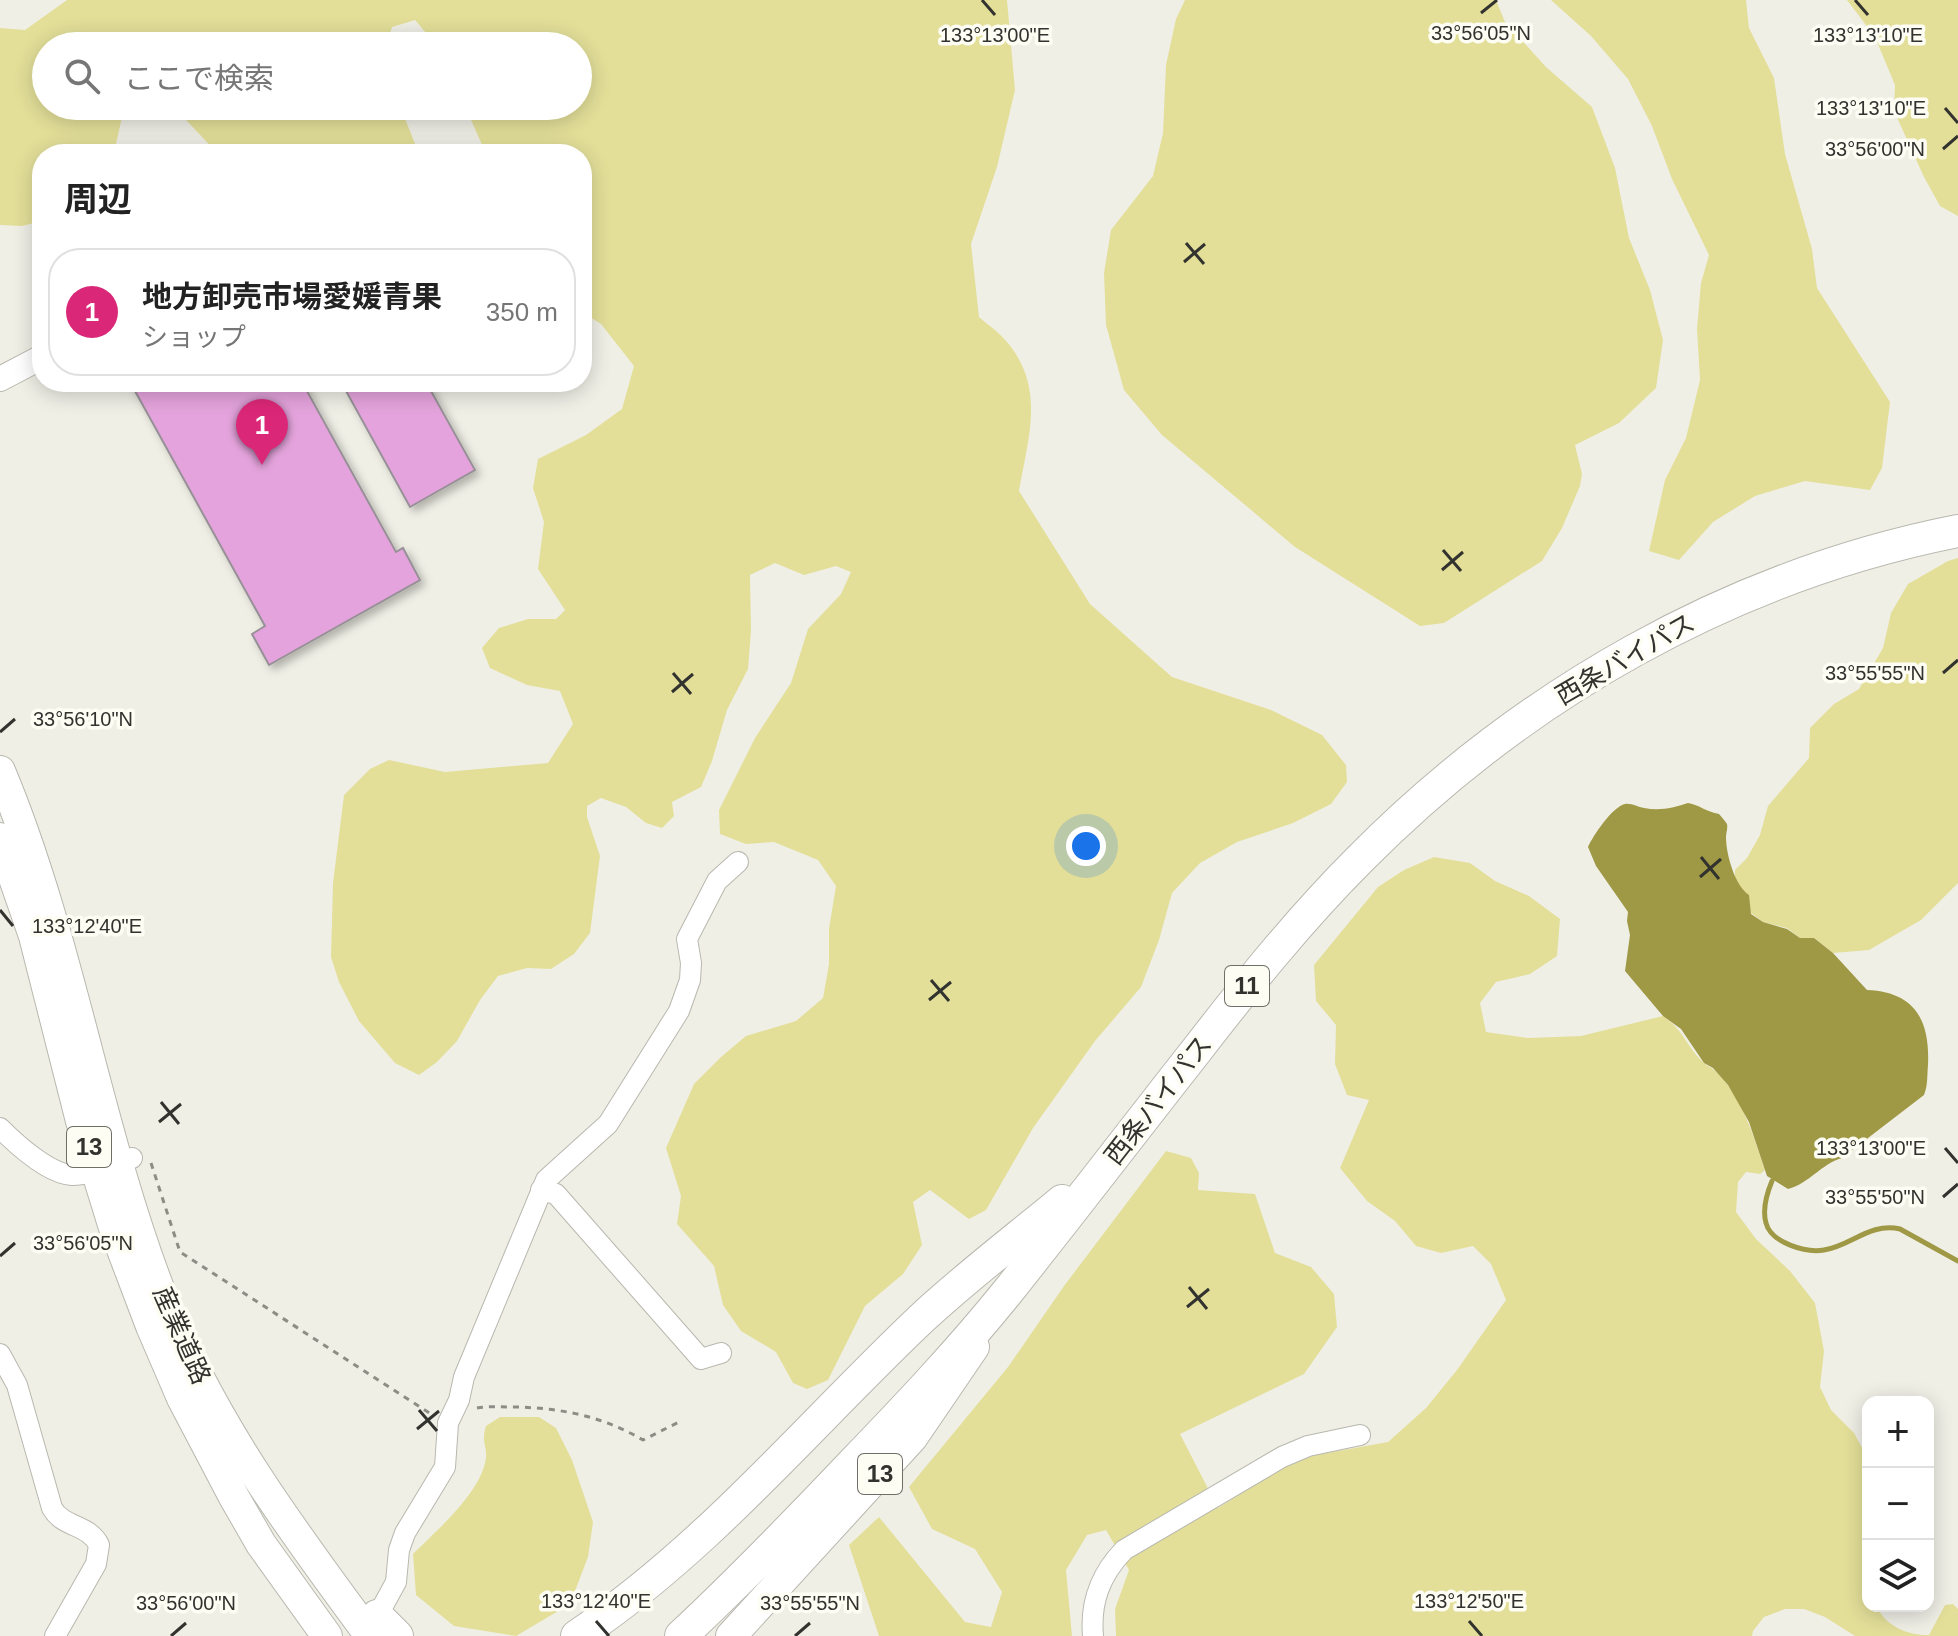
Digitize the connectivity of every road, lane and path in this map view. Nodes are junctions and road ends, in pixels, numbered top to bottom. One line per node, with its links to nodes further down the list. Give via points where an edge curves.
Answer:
1 (32, 362): 2 (street)
2 (0, 379)
3 (1958, 531): 8 (highway, 西条バイパス / 11, via 1866,553 1728,603 1606,666 1493,742 1412,809 1306,916)
4 (0, 771): 9 (main road, 産業道路 / 13, via 33,859)
5 (0, 838): 9 (main road, 産業道路 / 13)
6 (738, 862): 10 (street, via 717,881 687,939 690,980 679,1011 608,1124)
7 (0, 1128): 9 (street, via 61,1173)
8 (1109, 1161): 11 (highway, 西条バイパス / 11); 21 (highway, 11, via 921,1319 672,1565)
9 (115, 1163): 14 (path, via 148,1152 180,1252 426,1412); 17 (main road, 産業道路 / 13, via 115,1231 182,1398); 18 (main road, 産業道路 / 13, via 166,1304 232,1440)
10 (541, 1190): 12 (street, via 556,1194 701,1359); 14 (street)
11 (1006, 1294): 22 (highway, 西条バイパス / 11, via 912,1402); 23 (main road, 13, via 912,1438)
12 (721, 1353)
13 (0, 1354): 19 (street, via 17,1385 52,1508 62,1520 89,1531 99,1545 96,1564)
14 (451, 1416): 15 (path, via 480,1407 547,1408 602,1420 643,1440); 18 (street, via 445,1467 405,1533 396,1582)
15 (681, 1421)
16 (1360, 1435): 24 (street, via 1282,1457 1124,1550 1098,1586)
17 (207, 1444): 18 (main road, 13, via 298,1575); 20 (main road, 13, via 261,1544)
18 (371, 1632)
19 (55, 1636)
20 (327, 1636)
21 (577, 1636)
22 (681, 1636)
23 (731, 1636)
24 (1093, 1636)

